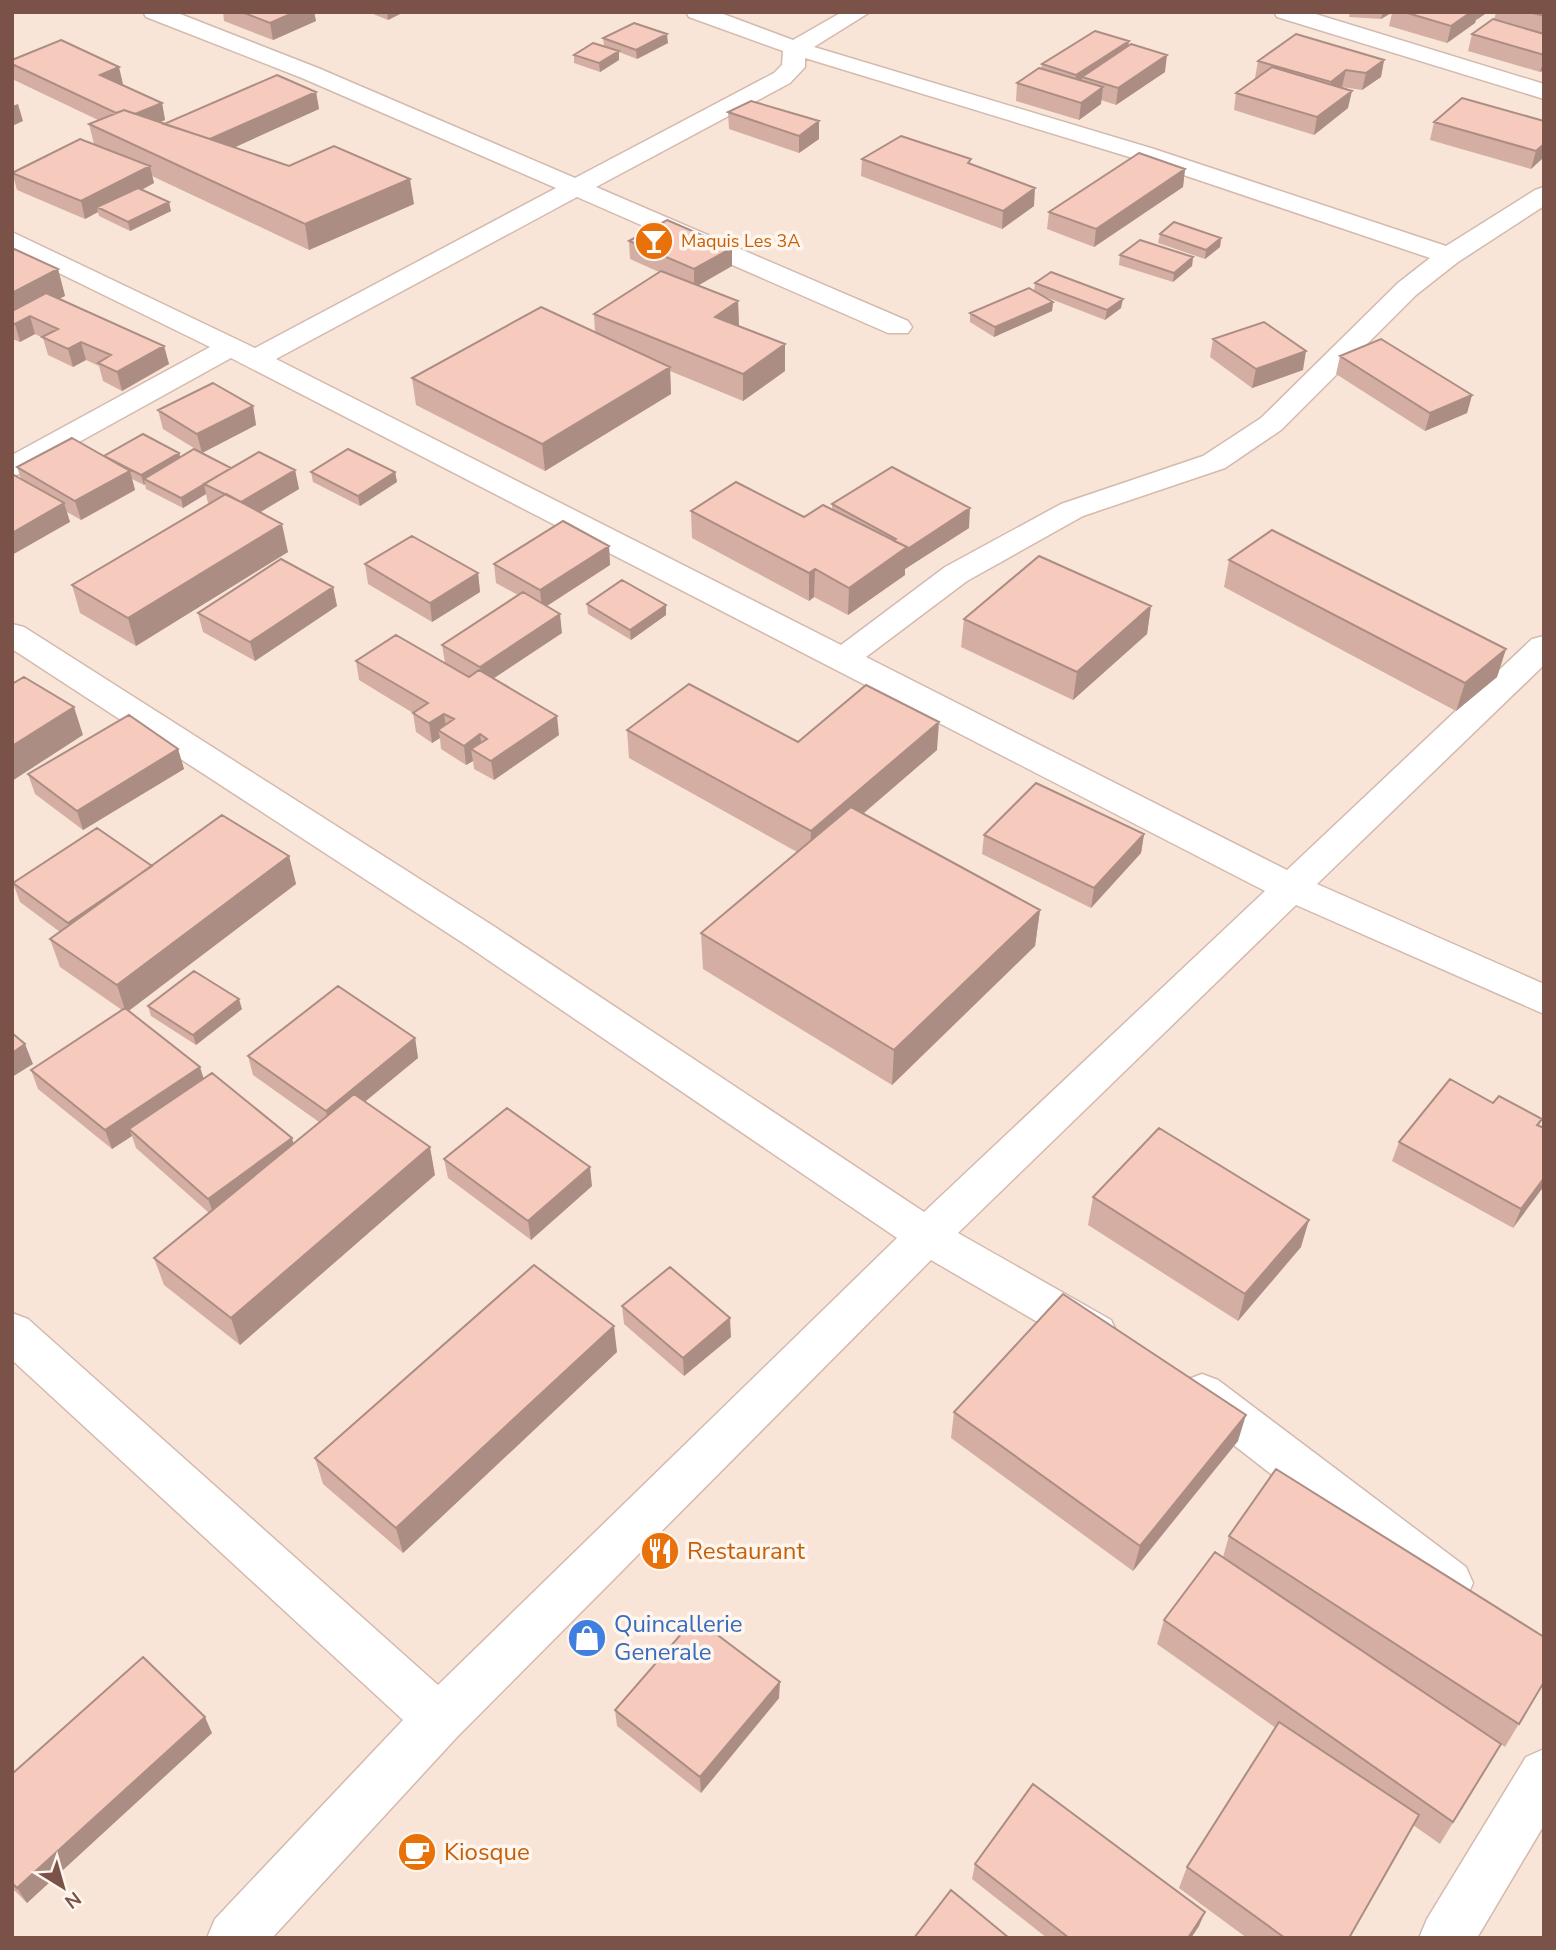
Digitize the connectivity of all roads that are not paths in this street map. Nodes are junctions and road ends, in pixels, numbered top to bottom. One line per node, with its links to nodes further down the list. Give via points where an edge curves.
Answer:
1 (154, 12): 7 (street, via 310,73)
2 (697, 12): 5 (street)
3 (859, 12): 5 (street)
4 (1285, 12): 6 (street)
5 (795, 48): 7 (street, via 793,67 782,78); 10 (street, via 1145,154)
6 (1544, 92)
7 (573, 188): 11 (street); 12 (street)
8 (1544, 195): 10 (street)
9 (12, 240): 12 (street)
10 (1449, 256): 16 (street, via 1407,289 1271,424 1214,462 1072,510 956,574)
11 (898, 327)
12 (243, 353): 13 (street); 16 (street)
13 (12, 467)
14 (12, 634): 19 (street, via 482,936)
15 (1544, 646): 17 (street)
16 (843, 659): 17 (street)
17 (1289, 887): 18 (street); 19 (street)
18 (1544, 1000)
19 (927, 1236): 21 (street, via 1201,1393); 22 (street)
20 (12, 1332): 22 (street)
21 (1477, 1605)
22 (439, 1719): 24 (street)
23 (1544, 1775): 25 (street)
24 (234, 1938)
25 (1446, 1938)

